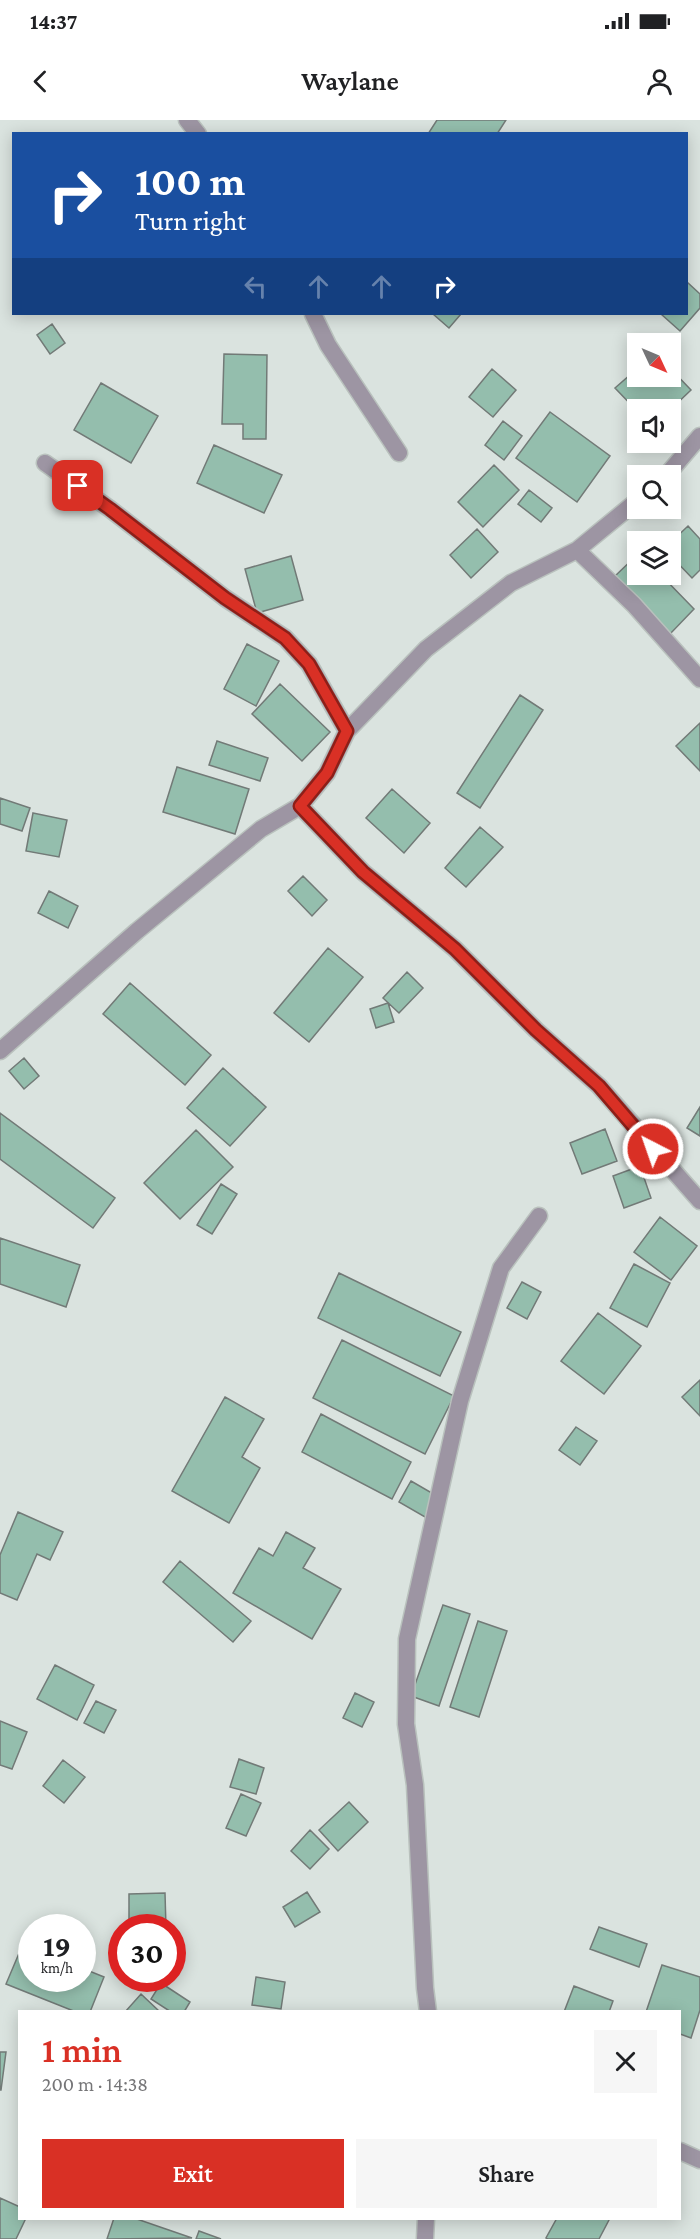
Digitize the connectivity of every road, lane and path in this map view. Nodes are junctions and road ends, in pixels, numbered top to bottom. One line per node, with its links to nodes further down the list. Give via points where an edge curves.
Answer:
1 (187, 120): 2 (street)
2 (196, 132)
3 (314, 315): 5 (street, via 328,345)
4 (700, 436): 7 (street)
5 (399, 453)
6 (45, 463): 11 (street, via 225,598 285,638 309,664)
7 (675, 465)
8 (627, 509): 9 (street)
9 (577, 550): 10 (street, via 634,605); 11 (street, via 511,583 426,649)
10 (700, 679)
11 (347, 731): 12 (street, via 327,773)
12 (300, 806): 13 (street, via 261,829); 14 (street, via 363,872 455,949 599,1086)
13 (0, 1051)
14 (700, 1201)
15 (539, 1216): 16 (street, via 501,1268 460,1401 407,1639 406,1724 415,1785)
16 (428, 2010)
17 (681, 2151): 18 (street)
18 (700, 2160)
19 (426, 2220): 20 (street)
20 (425, 2239)

